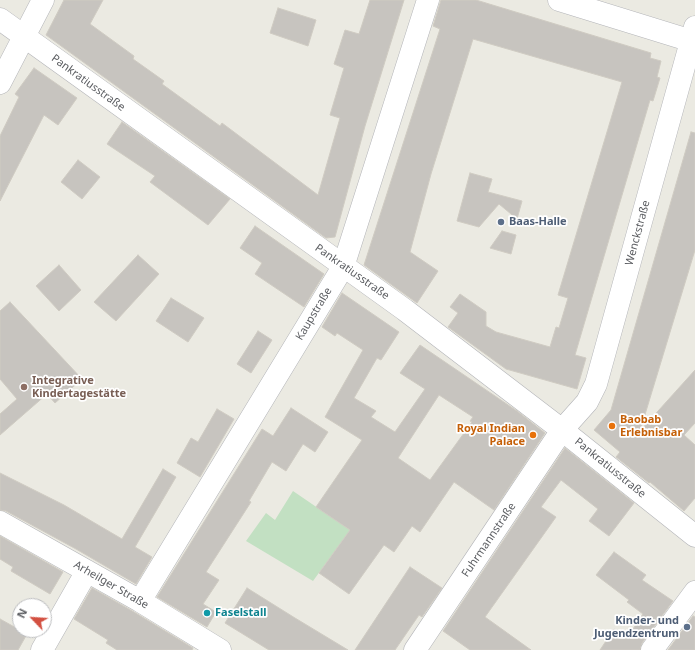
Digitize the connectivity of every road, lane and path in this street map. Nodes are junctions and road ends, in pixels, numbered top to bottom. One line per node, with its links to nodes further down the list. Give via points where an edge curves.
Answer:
1 (43, 0): 5 (street)
2 (428, 0): 8 (street, Kaupstraße)
3 (559, 0): 6 (street)
4 (0, 19): 5 (street, Pankratiusstraße)
5 (23, 36): 7 (street); 8 (street, Pankratiusstraße)
6 (694, 36): 9 (street, Wenckstraße, via 596,384 587,402)
7 (0, 83)
8 (343, 267): 9 (street, Pankratiusstraße, via 405,310); 14 (street, Kaupstraße)
9 (562, 430): 11 (street, Pankratiusstraße); 17 (street, Fuhrmannstraße)
10 (0, 522): 12 (street, Arheilger Straße)
11 (695, 535)
12 (87, 571): 14 (street, Arheilger Straße); 15 (street)
13 (695, 592): 18 (street)
14 (140, 601): 16 (street, Arheilger Straße)
15 (42, 650)
16 (220, 650)
17 (415, 650)
18 (652, 650)

